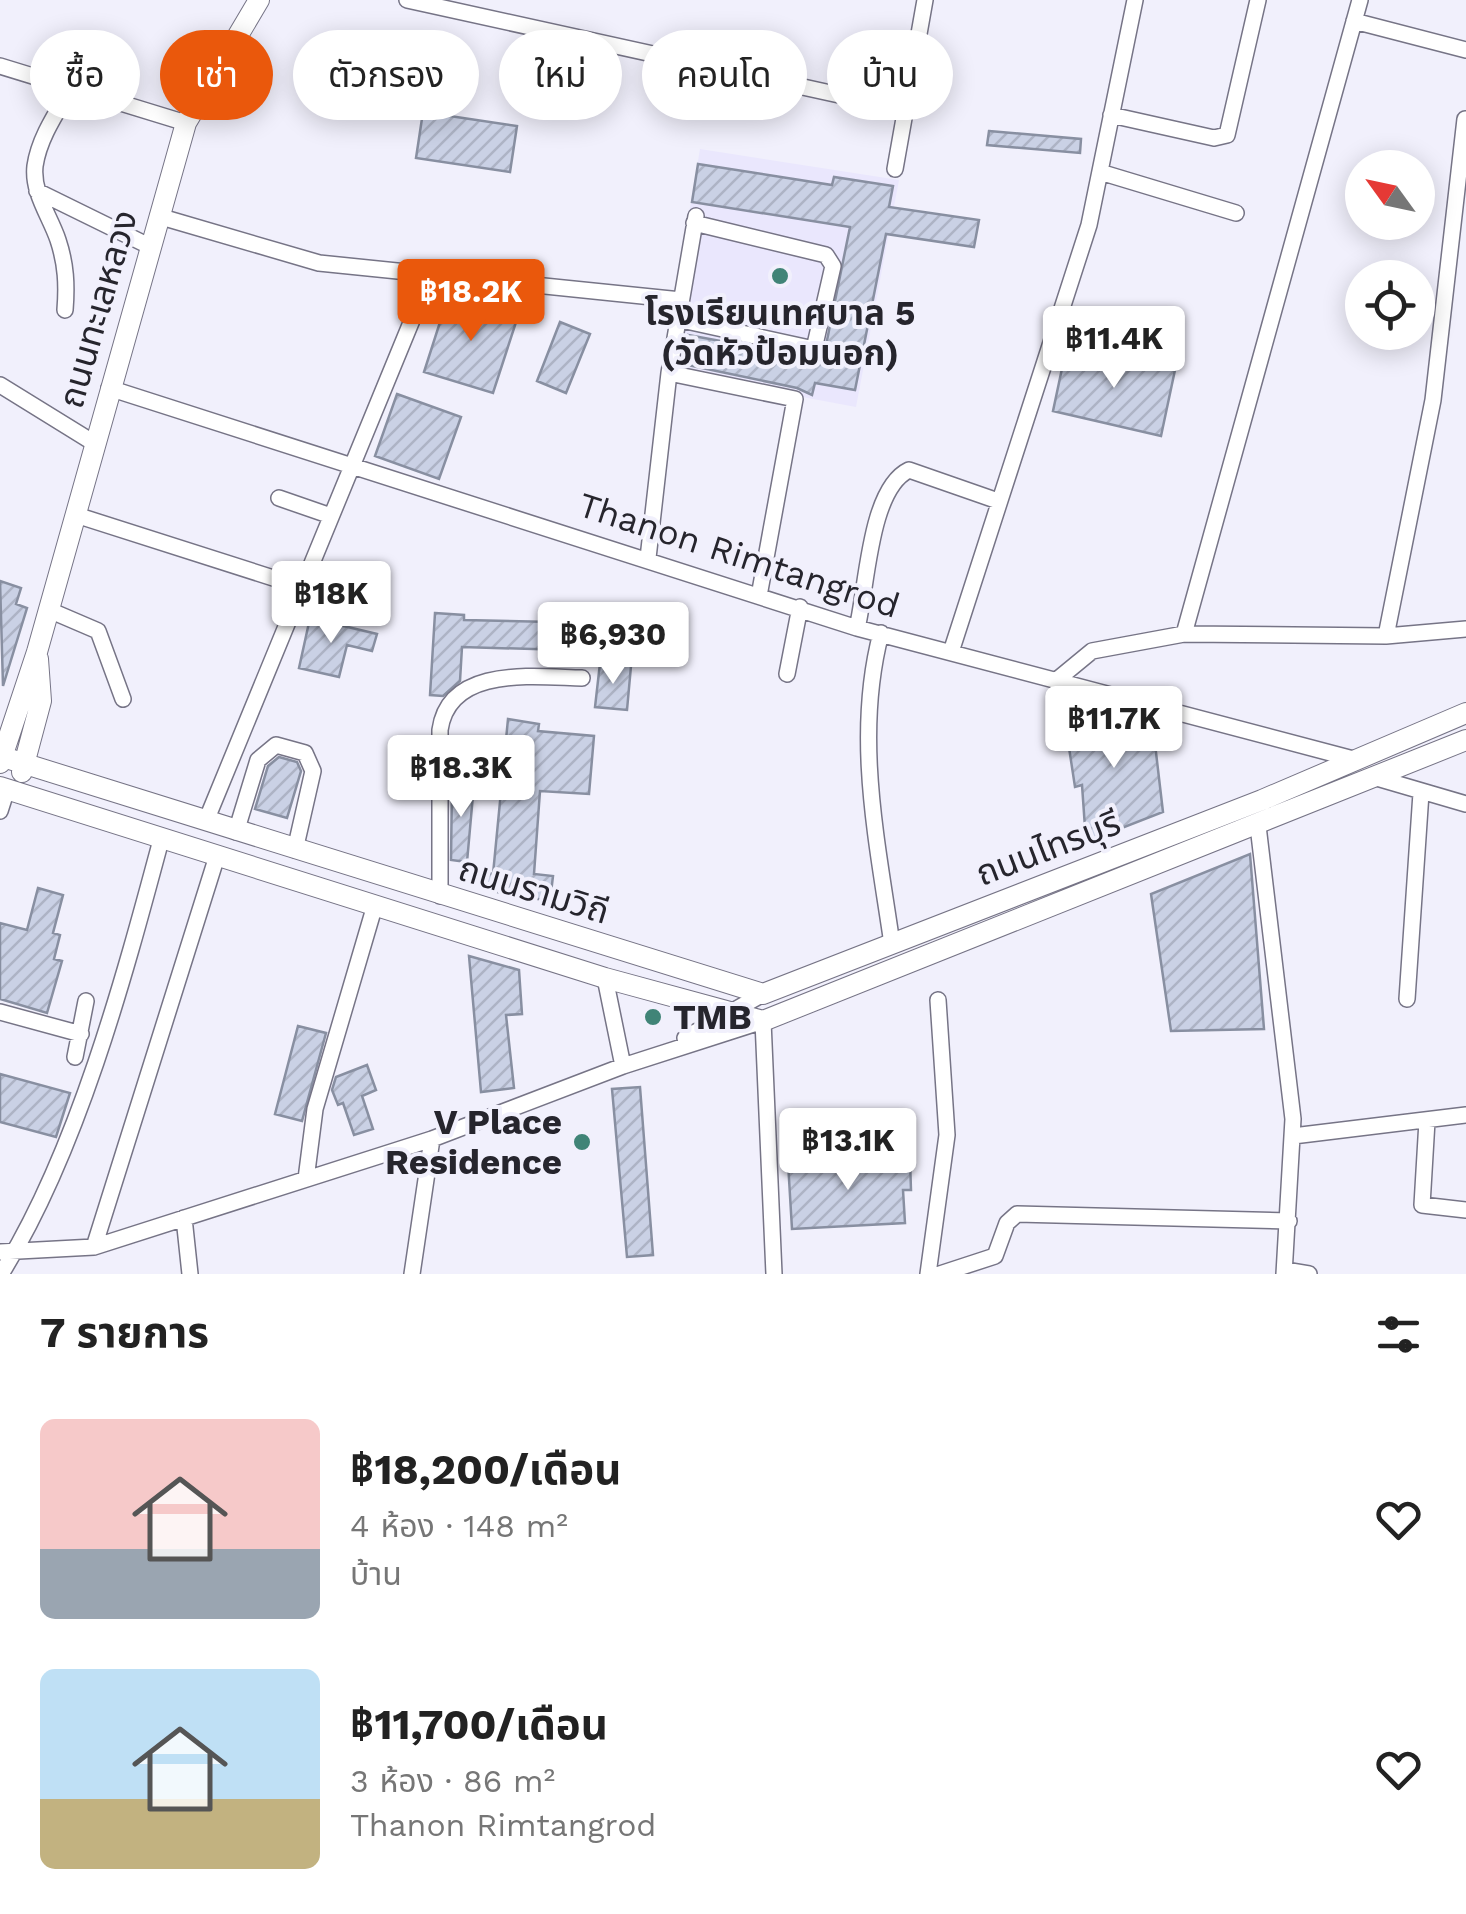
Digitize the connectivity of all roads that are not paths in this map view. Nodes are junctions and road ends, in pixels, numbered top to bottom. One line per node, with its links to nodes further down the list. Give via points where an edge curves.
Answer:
1 (259, 0): 18 (main road, ถนนทะเลหลวง)
2 (407, 0): 12 (street)
3 (926, 0): 8 (street)
4 (1134, 0): 14 (street)
5 (1258, 0): 14 (street, via 1227,134 1214,138)
6 (1360, 0): 7 (street)
7 (1354, 21): 9 (street); 47 (street)
8 (920, 30)
9 (1466, 50)
10 (0, 66): 11 (street)
11 (30, 75)
12 (827, 92)
13 (140, 109): 18 (street)
14 (1111, 116): 20 (street)
15 (1465, 119): 48 (street, via 1432,400)
16 (53, 120): 21 (street, via 35,167)
17 (902, 120): 19 (street)
18 (186, 123): 23 (main road, ถนนทะเลหลวง)
19 (895, 169)
20 (1100, 172): 22 (street); 35 (street, via 1089,225)
21 (37, 190): 24 (street); 27 (street, via 65,268)
22 (1236, 212)
23 (158, 216): 24 (main road, ถนนทะเลหลวง); 25 (street, via 320,263)
24 (150, 246): 31 (main road, ถนนทะเลหลวง)
25 (432, 274): 26 (street); 33 (street)
26 (681, 300): 28 (street); 28 (street, via 695,219 826,256 833,266 814,349)
27 (65, 310)
28 (678, 319): 29 (street)
29 (669, 373): 38 (street); 41 (street, via 794,399)
30 (0, 385): 32 (street)
31 (108, 388): 32 (main road, ถนนทะเลหลวง); 33 (street, Thanon Rimtangrod)
32 (94, 444): 36 (main road, ถนนทะเลหลวง)
33 (354, 463): 37 (street); 38 (street, Thanon Rimtangrod)
34 (279, 498): 37 (street)
35 (998, 500): 44 (street, via 908,470 892,481 864,572); 50 (street)
36 (76, 515): 39 (street); 43 (main road, ถนนทะเลหลวง)
37 (332, 516): 39 (street)
38 (648, 558): 41 (street, Thanon Rimtangrod)
39 (302, 588): 40 (street, via 360,606); 65 (street)
40 (373, 595)
41 (759, 596): 42 (street, Thanon Rimtangrod)
42 (800, 607): 44 (street, Thanon Rimtangrod); 51 (street)
43 (49, 610): 49 (main road, ถนนทะเลหลวง); 54 (street, via 98,631)
44 (857, 628): 46 (street, Thanon Rimtangrod)
45 (1466, 629): 48 (street)
46 (881, 633): 50 (street, Thanon Rimtangrod); 73 (street, via 870,678 868,771)
47 (1184, 634): 48 (street); 53 (street, via 1092,652)
48 (1386, 636)
49 (38, 652): 57 (main road, ถนนทะเลหลวง); 59 (main road, ถนนทะเลหลวง, via 41,700)
50 (952, 652): 53 (street, Thanon Rimtangrod)
51 (787, 674)
52 (582, 678): 71 (street, via 514,676 471,685 448,707 440,730)
53 (1058, 680): 58 (street, Thanon Rimtangrod)
54 (122, 699)
55 (1466, 714): 58 (main road, ถนนไทรบุรี)
56 (1466, 740): 60 (main road, ถนนไทรบุรี)
57 (1, 758): 59 (main road, ถนนรามวิถี)
58 (1357, 760): 73 (main road, ถนนไทรบุรี)
59 (25, 763): 61 (main road, ถนนทะเลหลวง); 65 (main road, ถนนรามวิถี)
60 (1378, 778): 62 (street); 66 (main road, ถนนไทรบุรี)
61 (8, 790): 64 (street); 68 (main road, ถนนรามวิถี)
62 (1422, 793): 63 (street); 76 (street)
63 (1466, 804)
64 (0, 811)
65 (206, 822): 67 (main road, ถนนรามวิถี)
66 (1258, 826): 81 (main road, ถนนไทรบุรี); 88 (street)
67 (236, 832): 69 (main road, ถนนรามวิถี); 69 (street, via 258,760 276,746 305,753 313,771)
68 (161, 840): 70 (main road, ถนนรามวิถี); 95 (street, via 119,994 57,1159)
69 (295, 850): 71 (main road, ถนนรามวิถี)
70 (217, 856): 72 (main road, ถนนรามวิถี); 94 (street)
71 (440, 896): 75 (main road, ถนนรามวิถี)
72 (375, 906): 74 (main road, ถนนรามวิถี); 90 (street, via 315,1109)
73 (892, 944): 75 (main road, ถนนไทรบุรี)
74 (605, 978): 80 (main road, ถนนรามวิถี); 85 (street)
75 (763, 994): 80 (street); 81 (main road)
76 (1408, 998)
77 (938, 1000): 101 (street, via 947,1135)
78 (86, 1001): 82 (street)
79 (0, 1012): 82 (street)
80 (731, 1012): 81 (main road, ถนนรามวิถี); 83 (street)
81 (764, 1021): 83 (street); 100 (street)
82 (81, 1034): 84 (street)
83 (655, 1055): 85 (street)
84 (75, 1057)
85 (623, 1066): 89 (street)
86 (1466, 1116): 87 (street)
87 (1426, 1121): 88 (street); 91 (street, via 1422,1205)
88 (1293, 1136): 93 (street)
89 (432, 1139): 90 (street); 99 (street)
90 (306, 1179): 92 (street)
91 (1466, 1210)
92 (184, 1218): 94 (street); 98 (street)
93 (1289, 1222): 96 (street); 102 (street, via 1017,1214 995,1256)
94 (94, 1247): 95 (street)
95 (7, 1252): 97 (street)
96 (1284, 1272): 103 (street)
97 (1, 1274)
98 (190, 1274)
99 (412, 1274)
100 (774, 1274)
101 (928, 1274)
102 (940, 1274)
103 (1310, 1274)

